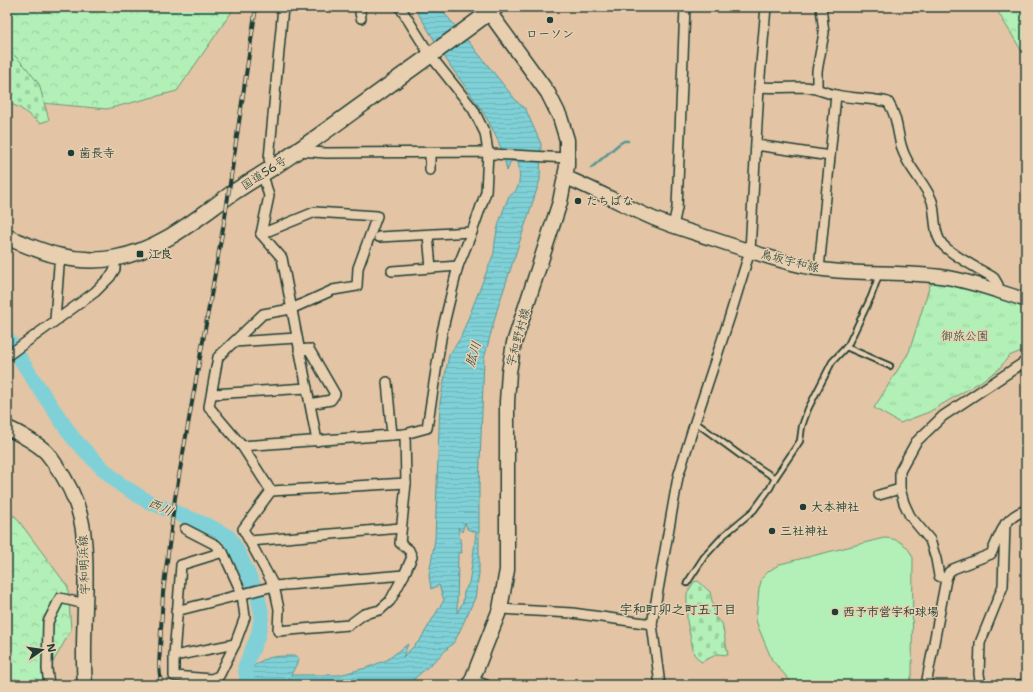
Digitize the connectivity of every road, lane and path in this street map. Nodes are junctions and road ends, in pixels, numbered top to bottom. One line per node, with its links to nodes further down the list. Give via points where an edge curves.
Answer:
1 (283, 7): 20 (street)
2 (359, 7): 8 (street)
3 (400, 7): 9 (street)
4 (685, 7): 22 (street, via 677,208)
5 (766, 7): 10 (street)
6 (821, 7): 11 (street, via 824,33 817,71)
7 (492, 10): 9 (highway, 国道56号); 18 (main road, 宇和野村線, via 548,93 560,117 567,140)
8 (361, 18)
9 (433, 52): 14 (highway, 国道56号); 16 (street, via 473,109 485,133)
10 (758, 87): 11 (street); 13 (street)
11 (817, 89): 12 (street)
12 (836, 95): 17 (street); 36 (street, via 888,102 894,111 901,146 930,196 937,235 943,245 994,278)
13 (756, 145): 17 (street); 28 (street)
14 (298, 151): 15 (street); 20 (highway, 国道56号)
15 (430, 153): 16 (street); 19 (street)
16 (490, 153): 18 (street); 23 (street, via 486,192)
17 (830, 156): 33 (street)
18 (567, 158): 21 (main road, 宇和野村線)
19 (430, 170)
20 (266, 171): 24 (street, via 265,182 269,196); 30 (highway, 国道56号, via 172,235 144,250)
21 (565, 177): 22 (main road, 鳥坂宇和線); 74 (main road, 宇和野村線, via 560,202 514,343 509,372 507,570)
22 (673, 226): 28 (main road, 鳥坂宇和線)
23 (472, 232): 25 (street); 31 (street)
24 (261, 234): 38 (street, via 282,258); 38 (street, via 315,212 377,216 358,268 357,286 333,290)
25 (428, 235): 27 (street); 32 (street)
26 (7, 237): 29 (highway, 国道56号)
27 (379, 237)
28 (750, 251): 33 (main road, 鳥坂宇和線); 51 (street)
29 (62, 258): 30 (highway, 国道56号); 39 (street, via 59,266)
30 (116, 258): 39 (street, via 110,277 95,292)
31 (458, 266): 32 (street); 53 (street, via 442,332 427,428)
32 (431, 268): 34 (street)
33 (819, 269): 35 (main road, 鳥坂宇和線)
34 (392, 271)
35 (880, 273): 36 (main road, 鳥坂宇和線, via 946,277); 42 (lane)
36 (998, 292): 37 (main road, 鳥坂宇和線)
37 (1026, 300)
38 (291, 309): 40 (street); 41 (street, via 263,314)
39 (55, 320): 44 (street)
40 (297, 338): 41 (street); 43 (street)
41 (234, 342): 49 (street, via 218,357)
42 (846, 347): 46 (lane); 57 (lane, via 832,362 808,409 800,441)
43 (299, 350): 48 (street); 50 (street, via 309,348 335,394 330,400)
44 (7, 356)
45 (1026, 362): 59 (street, via 944,416 916,442 900,471)
46 (890, 366)
47 (387, 382): 54 (street)
48 (307, 388): 49 (street); 50 (street)
49 (212, 394): 56 (street, via 210,407)
50 (310, 404): 55 (street)
51 (695, 422): 57 (lane); 76 (street, via 678,477)
52 (7, 428): 73 (main road, 宇和明浜線, via 45,451 66,479 78,508 84,539)
53 (405, 434): 54 (street); 58 (street)
54 (392, 435): 55 (street)
55 (317, 441): 56 (street)
56 (242, 446): 60 (street)
57 (775, 478): 70 (lane, via 754,510 724,535 704,557)
58 (406, 483): 60 (street); 64 (street)
59 (900, 489): 61 (street); 69 (street, via 910,516 930,540 939,576)
60 (271, 491): 66 (street, via 243,529)
61 (879, 495)
62 (1026, 510): 63 (street, via 1016,513)
63 (1005, 524): 69 (street, via 991,554 953,569); 86 (street, via 1003,586 980,644)
64 (401, 528): 66 (street); 68 (street, via 400,543 409,550 412,557)
65 (185, 529): 67 (street, via 216,545)
66 (250, 541): 71 (street)
67 (223, 552): 72 (street); 75 (street, via 181,565)
68 (404, 575): 71 (street); 71 (street, via 390,601 380,610 364,614 349,625 278,631 279,609)
69 (946, 579): 85 (street)
70 (688, 583)
71 (274, 586): 72 (street)
72 (246, 593): 75 (street); 77 (street, via 245,617)
73 (85, 604): 81 (street, via 60,598 48,622); 82 (main road, 宇和明浜線)
74 (500, 609): 76 (street, via 572,614); 79 (main road, 宇和野村線)
75 (176, 611): 78 (street)
76 (652, 624): 84 (street)
77 (235, 644): 78 (street); 78 (street, via 219,676 211,679 174,676)
78 (174, 656)
79 (471, 683): 83 (street)
80 (1026, 684): 87 (street)
81 (49, 685)
82 (85, 685)
83 (486, 685)
84 (660, 685)
85 (926, 685)
86 (981, 685)
87 (1020, 685)

